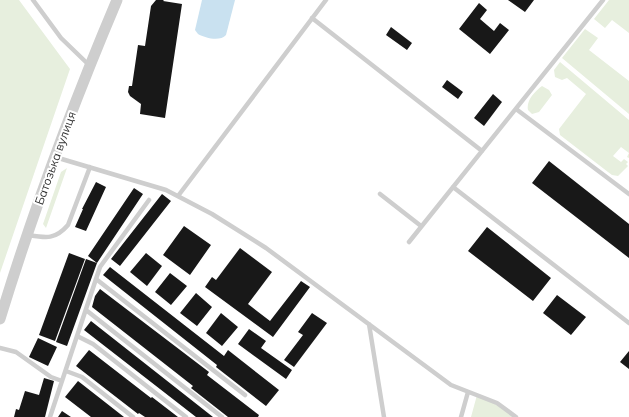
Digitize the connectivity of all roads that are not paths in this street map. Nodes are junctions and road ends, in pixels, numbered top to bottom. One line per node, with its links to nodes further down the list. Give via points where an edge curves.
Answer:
1 (33, 0): 6 (lane, via 61,38)
2 (117, 0): 6 (street, Батозька вулиця)
3 (326, 0): 5 (lane)
4 (602, 0): 7 (lane)
5 (312, 18): 8 (lane); 14 (lane)
6 (89, 65): 9 (street, Батозька вулиця)
7 (516, 109): 8 (lane); 13 (lane)
8 (482, 151): 11 (lane)
9 (55, 157): 10 (lane); 17 (street, Батозька вулиця)
10 (90, 167): 14 (lane); 17 (lane, via 68,226 55,236 46,238)
11 (453, 187): 16 (lane); 22 (lane)
12 (380, 194): 16 (lane)
13 (629, 194)
14 (178, 196): 23 (lane, via 266,248)
15 (149, 200): 19 (lane, via 100,267)
16 (421, 226): 18 (lane)
17 (27, 235): 21 (street, Батозька вулиця)
18 (409, 242)
19 (96, 279): 20 (lane); 29 (lane)
20 (86, 310): 24 (lane); 33 (lane)
21 (0, 319)
22 (629, 323)
23 (369, 324): 28 (lane, via 451,385); 34 (lane)
24 (77, 336): 26 (lane); 32 (lane, via 93,344)
25 (0, 348): 27 (lane, via 16,352 51,377)
26 (66, 371): 27 (lane); 31 (lane, via 82,377)
27 (62, 381): 30 (lane)
28 (468, 392): 35 (lane); 36 (lane, via 497,403)
29 (245, 395)
30 (50, 417)
31 (133, 417)
32 (186, 417)
33 (222, 417)
34 (384, 417)
35 (461, 417)
36 (516, 417)

